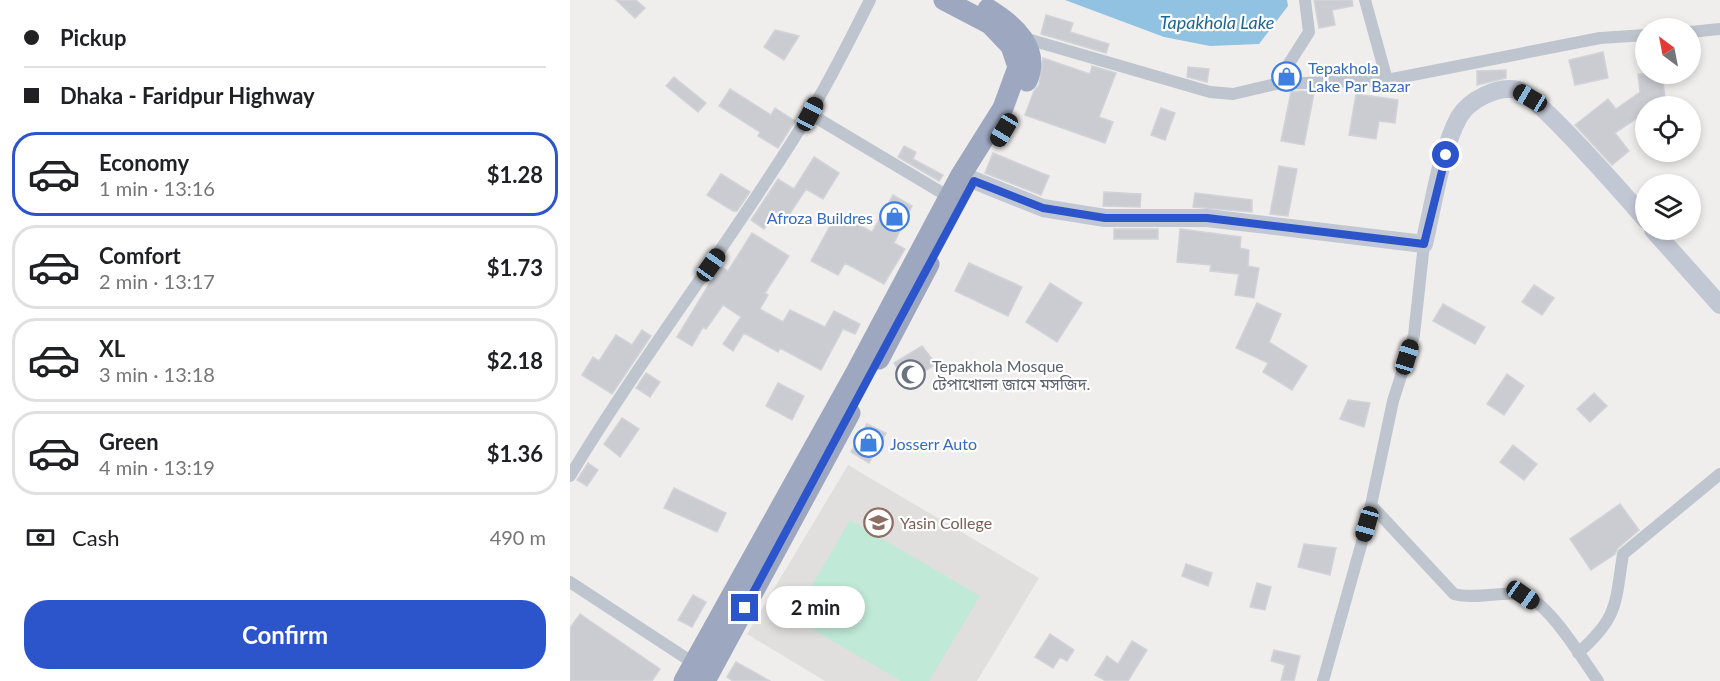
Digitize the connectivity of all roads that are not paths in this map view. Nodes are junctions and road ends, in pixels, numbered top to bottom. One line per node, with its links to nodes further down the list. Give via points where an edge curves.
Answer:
1 (870, 0): 12 (street)
2 (944, 0): 13 (highway, via 990,24 1011,46 1018,67 1003,108)
3 (972, 0): 9 (highway, via 1016,28)
4 (1305, 0): 11 (street, via 1309,32)
5 (1365, 0): 10 (street)
6 (1720, 29): 7 (street)
7 (1701, 31)
8 (1635, 36): 10 (street, via 1600,38)
9 (1024, 38): 11 (street, via 1210,92 1233,94); 13 (highway, via 1032,69 1014,113)
10 (1386, 80): 11 (street)
11 (1276, 84)
12 (810, 114): 14 (street); 21 (street)
13 (968, 178): 14 (highway); 17 (main road, via 1043,208 1105,218 1207,218); 19 (highway)
14 (949, 197): 19 (highway)
15 (1635, 208): 17 (main road, via 1530,98 1518,90 1496,91 1476,100 1461,114 1452,132)
16 (1662, 240): 18 (main road)
17 (1424, 244): 22 (street, via 1414,335 1393,401)
18 (1720, 305)
19 (861, 377): 25 (highway)
20 (1720, 474): 24 (street, via 1623,554 1614,610 1602,633)
21 (570, 476)
22 (1371, 505): 24 (street, via 1454,594 1470,598 1523,595 1550,613); 26 (street)
23 (570, 582): 25 (street)
24 (1578, 653): 27 (street)
25 (698, 674)
26 (1323, 681)
27 (1598, 681)

